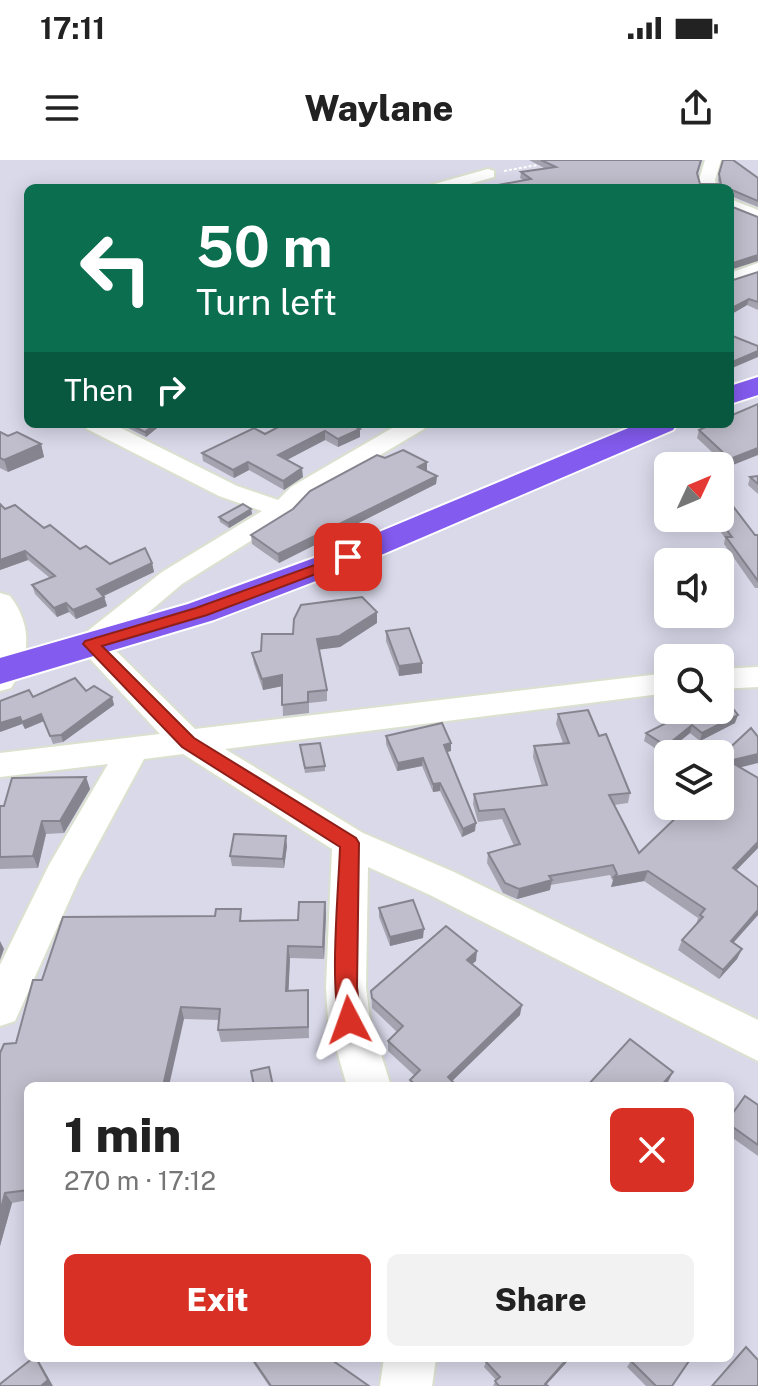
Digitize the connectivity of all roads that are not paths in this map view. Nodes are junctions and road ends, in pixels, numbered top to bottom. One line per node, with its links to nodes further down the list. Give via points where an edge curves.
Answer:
1 (713, 160): 4 (street)
2 (460, 163): 3 (street, via 488,174)
3 (455, 184)
4 (708, 184)
5 (734, 206): 6 (street)
6 (758, 216)
7 (758, 269): 8 (street)
8 (734, 278)
9 (758, 385): 10 (main road)
10 (734, 394)
11 (103, 428): 14 (street, via 228,491)
12 (409, 428): 14 (street, via 300,492)
13 (654, 428): 16 (main road, via 348,557 201,612)
14 (283, 510): 16 (street, via 172,578)
15 (0, 602): 17 (street, via 12,627)
16 (94, 642): 17 (main road); 21 (street)
17 (3, 674)
18 (758, 677): 19 (street)
19 (734, 678)
20 (654, 685): 21 (street)
21 (188, 742): 22 (street); 24 (street)
22 (134, 747): 23 (street); 25 (street, via 62,876)
23 (0, 765)
24 (350, 843): 26 (street, via 483,903); 27 (street, via 346,987 349,1020)
25 (0, 1008)
26 (758, 1042)
27 (368, 1082)
28 (409, 1362): 29 (street)
29 (406, 1386)

